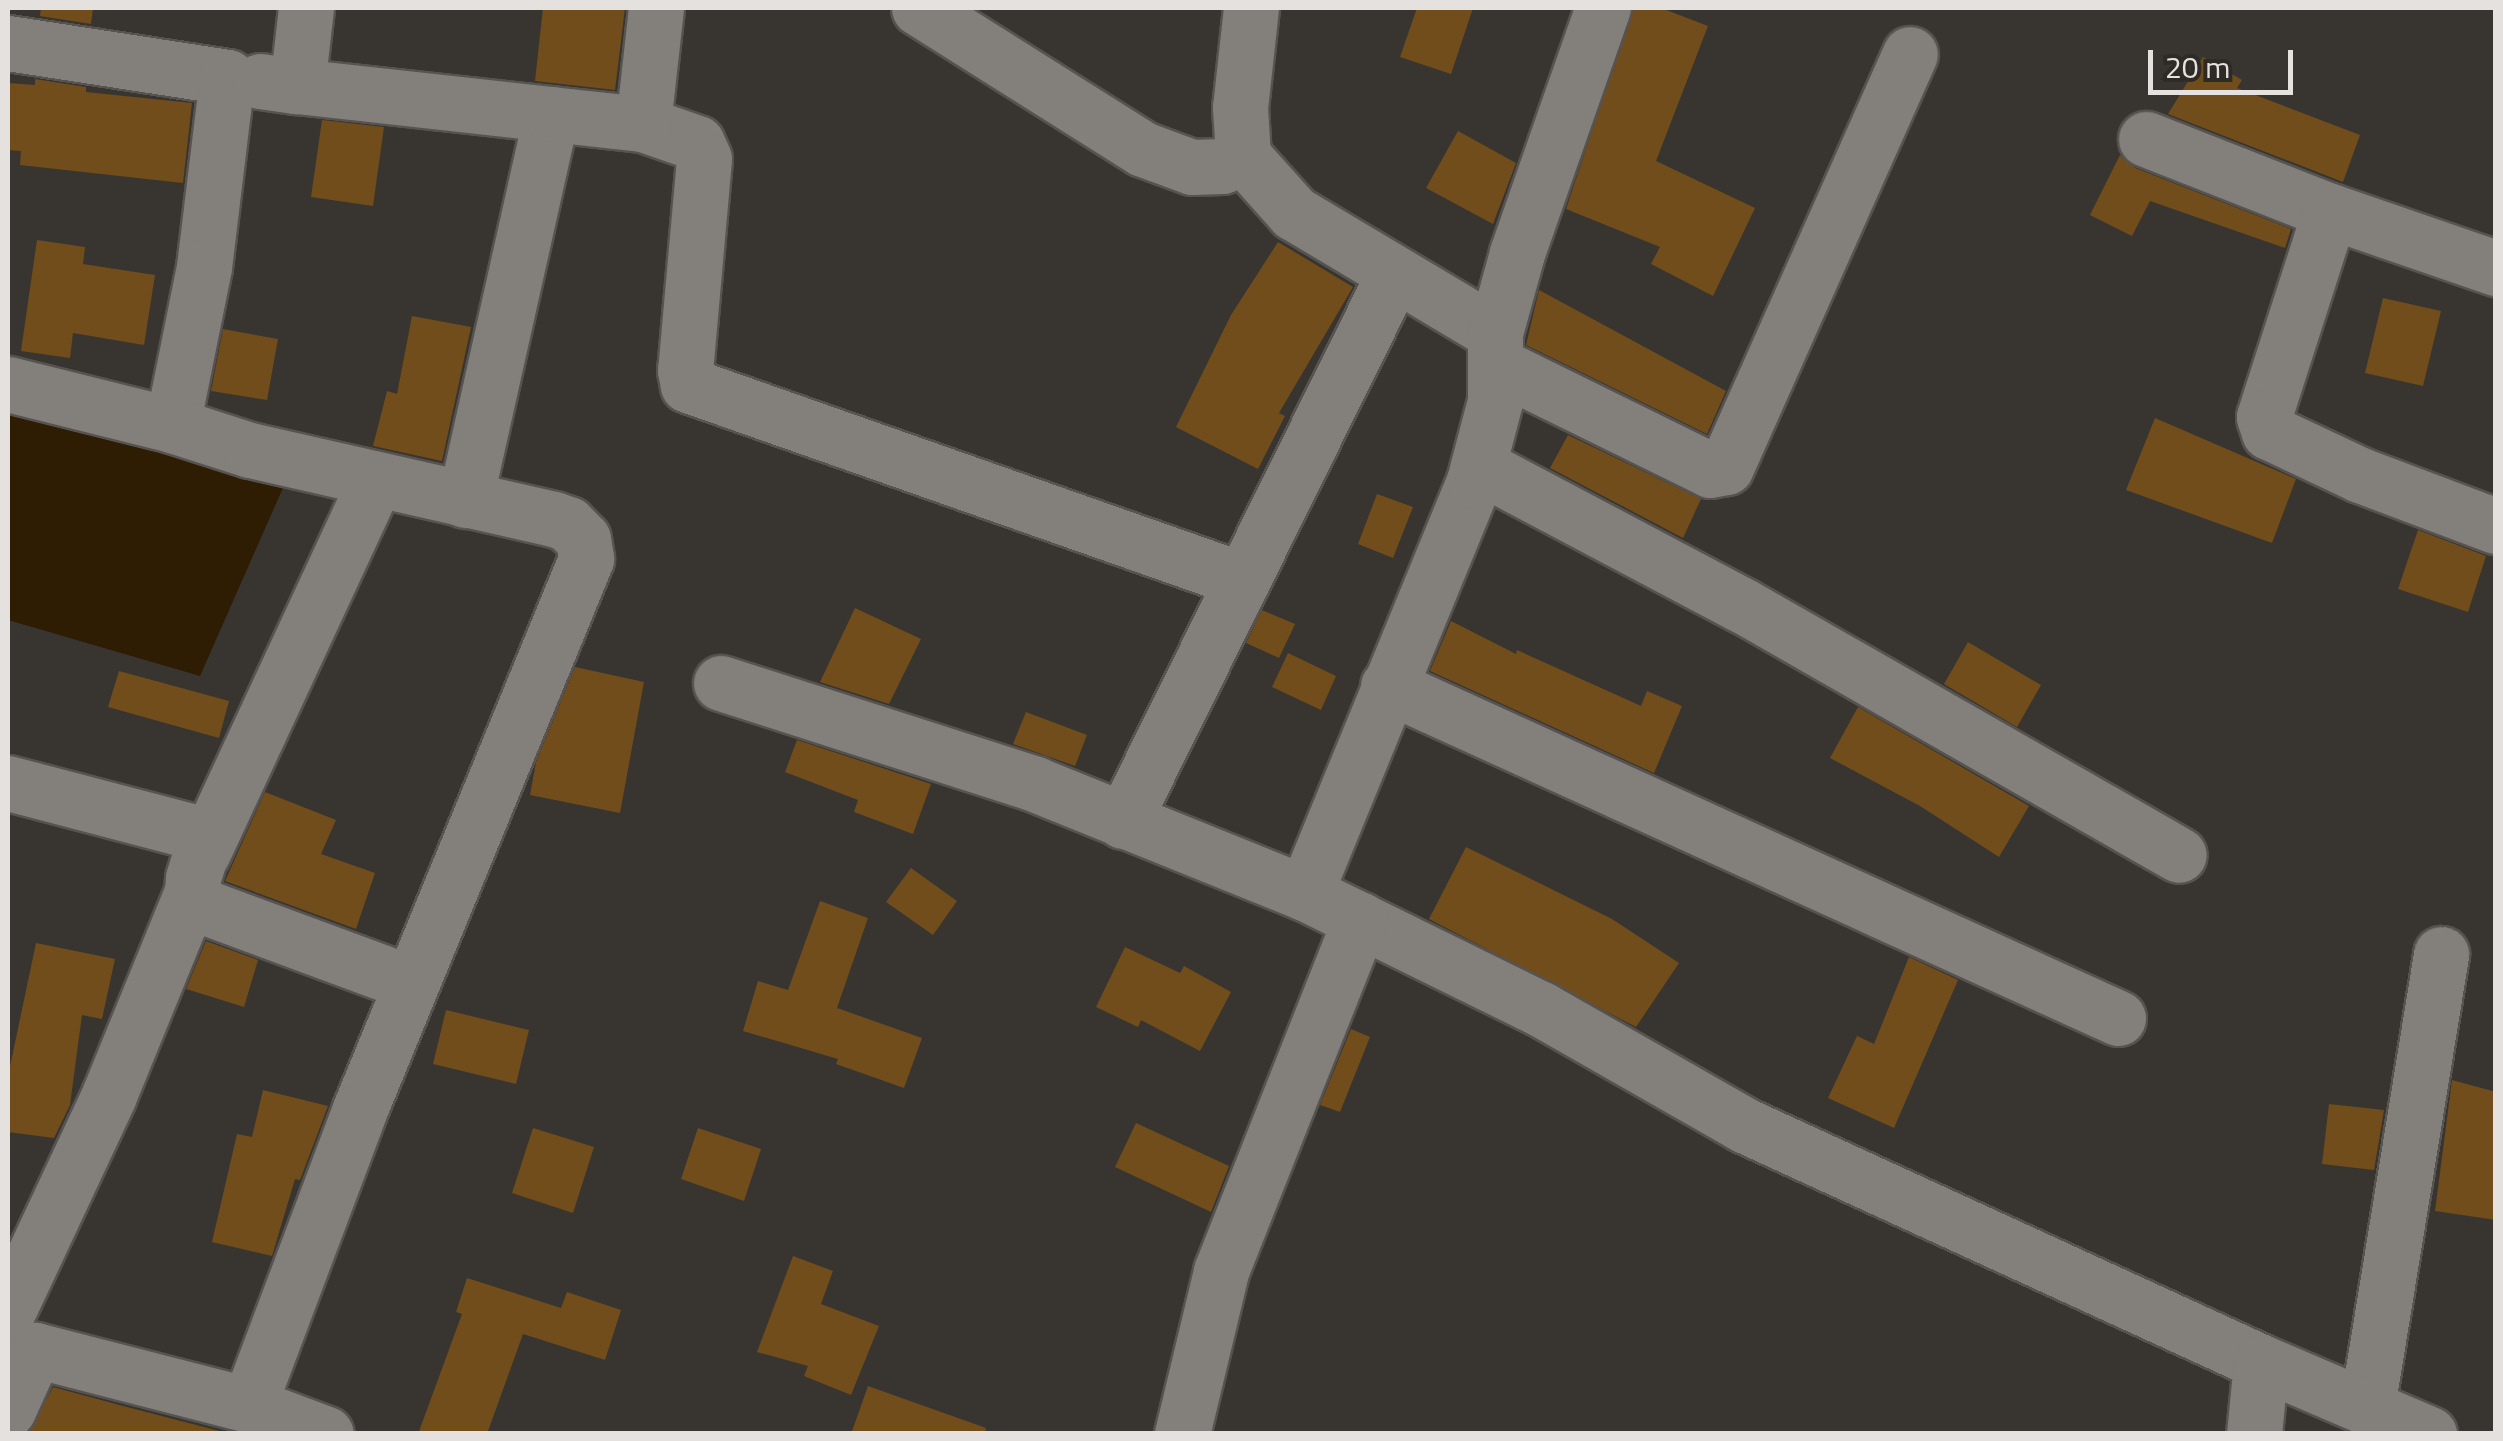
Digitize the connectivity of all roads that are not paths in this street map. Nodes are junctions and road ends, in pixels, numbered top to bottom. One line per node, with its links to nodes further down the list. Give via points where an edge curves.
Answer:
1 (306, 8): 9 (street)
2 (656, 8): 11 (street)
3 (919, 8): 13 (street, via 1143,149 1192,167 1222,166)
4 (1251, 8): 13 (street)
5 (1603, 8): 17 (street, via 1517,253)
6 (8, 44): 8 (street)
7 (1910, 54): 17 (street, via 1726,468 1710,470)
8 (228, 78): 9 (street); 19 (street, via 204,267)
9 (297, 86): 10 (street)
10 (551, 114): 11 (street); 22 (street)
11 (643, 124): 24 (street, via 697,143 704,159 688,384)
12 (2146, 140): 14 (street)
13 (1242, 156): 16 (street, via 1294,213)
14 (2330, 211): 15 (street); 23 (street, via 2264,424 2277,437 2360,475)
15 (2496, 268)
16 (1394, 274): 17 (street); 24 (street)
17 (1496, 349): 20 (street, via 1495,402)
18 (8, 384): 19 (street)
19 (172, 425): 21 (street)
20 (1479, 466): 26 (street); 29 (street, via 1742,605)
21 (376, 479): 22 (street); 30 (street)
22 (465, 500): 34 (street, via 568,524 584,539 586,559)
23 (2496, 526)
24 (1243, 580): 28 (street)
25 (721, 683): 28 (street, via 1035,784)
26 (1388, 686): 31 (street); 35 (street)
27 (8, 783): 30 (street, via 184,826 198,833)
28 (1124, 821): 31 (street)
29 (2179, 855)
30 (198, 872): 34 (street, via 198,904 210,911); 36 (street)
31 (1304, 893): 32 (street)
32 (1360, 920): 37 (street, via 1540,1009 1744,1124); 42 (street, via 1221,1271)
33 (2441, 954): 39 (street)
34 (412, 983): 38 (street)
35 (2118, 1018)
36 (17, 1336): 38 (street); 40 (street)
37 (2261, 1362): 39 (street); 43 (street)
38 (249, 1405): 41 (street)
39 (2367, 1407): 44 (street)
40 (8, 1410)
41 (326, 1434)
42 (1182, 1434)
43 (2254, 1434)
44 (2428, 1434)

